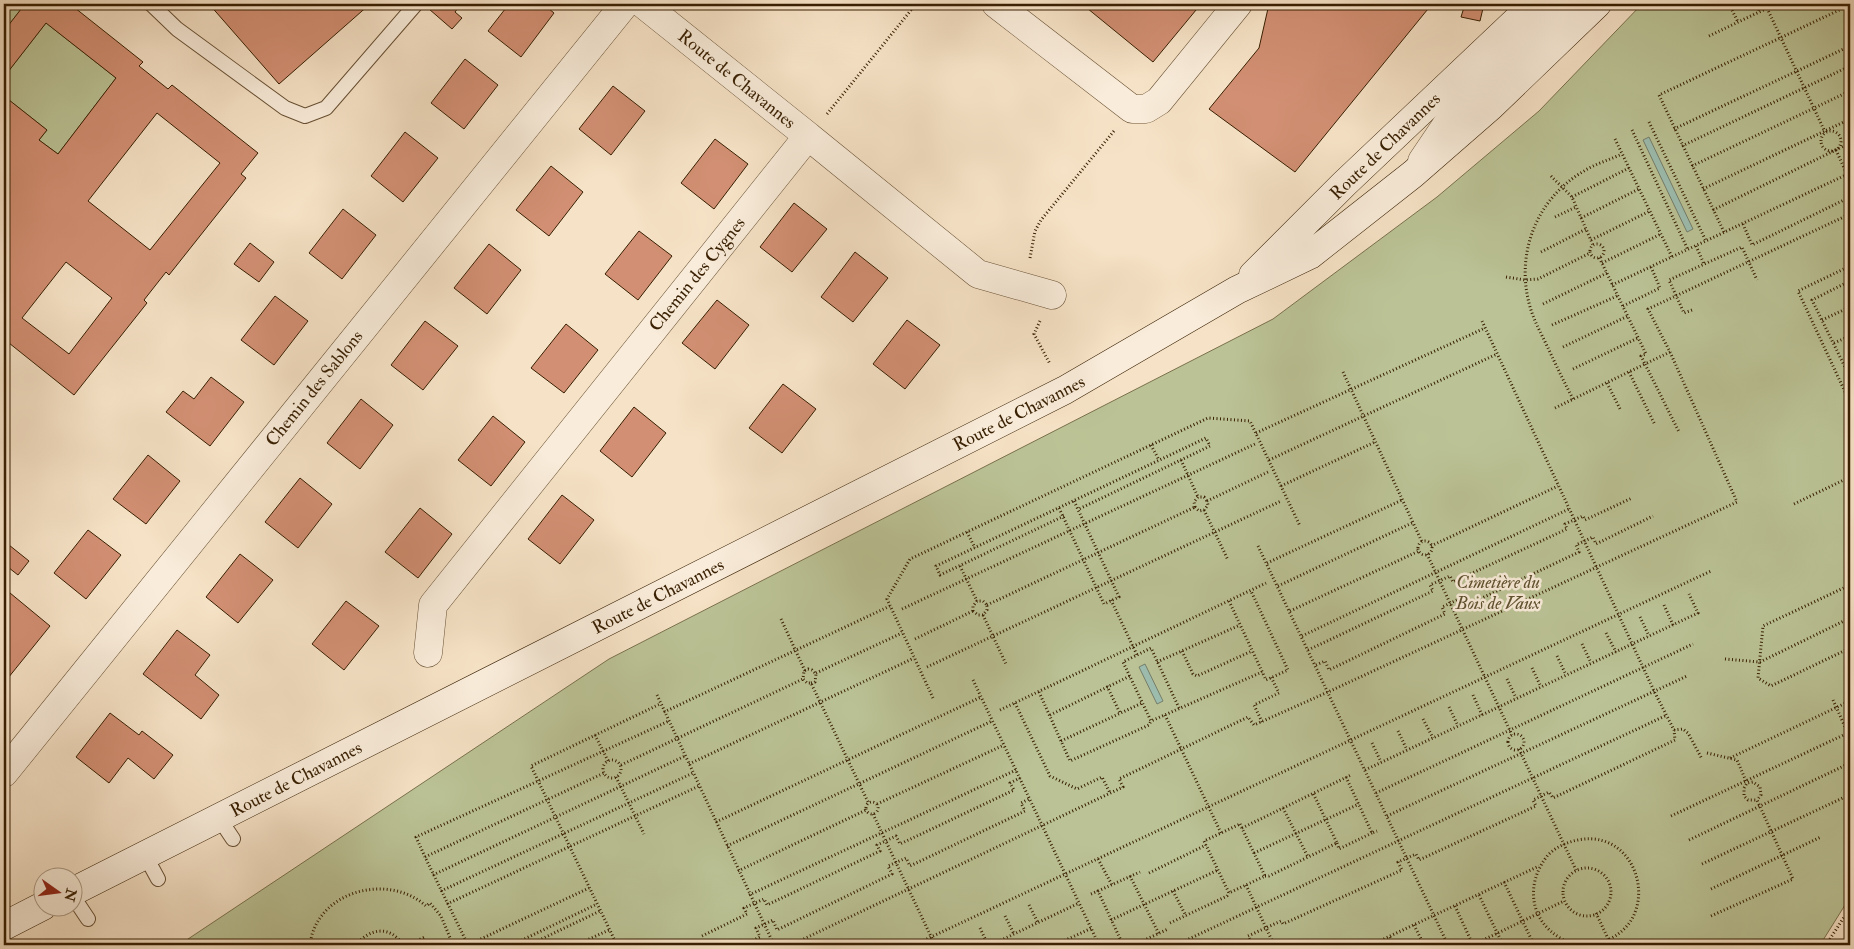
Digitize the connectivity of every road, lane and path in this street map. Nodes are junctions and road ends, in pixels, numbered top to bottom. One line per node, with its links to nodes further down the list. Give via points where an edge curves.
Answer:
1 (151, 4): 2 (lane, via 177,29 285,108 306,116 326,108)
2 (416, 4)
3 (625, 4): 293 (street, Chemin des Sablons)
4 (643, 4): 33 (street, Route de Chavannes)
5 (916, 4): 25 (path)
6 (996, 4): 27 (street)
7 (1238, 4): 27 (street, via 1159,101 1146,110)
8 (1534, 4): 80 (street, Route de Chavannes)
9 (1569, 4): 42 (street, Route de Chavannes, via 1453,115)
10 (1597, 4): 42 (street, Route de Chavannes, via 1492,106)
11 (1729, 4): 17 (path)
12 (1754, 4): 16 (path)
13 (1774, 4): 15 (path)
14 (1850, 5): 19 (path)
15 (1767, 8): 16 (path); 19 (path)
16 (1762, 11): 17 (path)
17 (1738, 22): 18 (path)
18 (1709, 36)
19 (1781, 38): 22 (path); 30 (path, via 1659,95)
20 (1850, 46): 22 (path)
21 (1850, 66): 23 (path)
22 (1797, 71): 23 (path); 30 (path)
23 (1804, 88): 26 (path); 36 (path)
24 (1850, 91): 26 (path)
25 (841, 97)
26 (1814, 108): 32 (path); 39 (path)
27 (1132, 109): 81 (path, via 1035,231 1029,257)
28 (1850, 119): 32 (path)
29 (1649, 122): 61 (path)
30 (1674, 129): 36 (path)
31 (1632, 130): 64 (path)
32 (1825, 132): 37 (path, via 1821,140 1823,146 1830,151); 37 (path, via 1833,131 1841,137 1841,144); 47 (path)
33 (808, 136): 81 (street, via 978,274); 205 (street, Chemin des Cygnes, via 433,605)
34 (1615, 139): 38 (path)
35 (1850, 143): 37 (path)
36 (1682, 146): 39 (path)
37 (1836, 150): 41 (path); 51 (path)
38 (1622, 154): 40 (path); 45 (path, via 1584,171)
39 (1692, 166): 47 (path)
40 (1629, 168): 46 (path); 48 (path)
41 (1849, 173): 44 (path); 56 (path)
42 (1412, 174): 80 (street, Route de Chavannes, via 1310,255)
43 (1551, 176): 45 (path)
44 (1850, 181)
45 (1562, 188): 48 (path); 76 (path, via 1545,206 1532,230)
46 (1639, 189): 52 (path); 55 (path)
47 (1703, 189): 51 (path)
48 (1572, 196): 50 (path)
49 (1850, 197): 56 (path, via 1752,245)
50 (1576, 207): 54 (path); 55 (path)
51 (1713, 210): 58 (path)
52 (1650, 211): 59 (path); 60 (path)
53 (1850, 214): 69 (path)
54 (1555, 217)
55 (1581, 218): 57 (path)
56 (1743, 224): 58 (path)
57 (1586, 229): 60 (path); 65 (path)
58 (1724, 232): 61 (path)
59 (1661, 234): 67 (path); 70 (path)
60 (1591, 240): 62 (path)
61 (1706, 241): 63 (path)
62 (1593, 245): 66 (path); 68 (path, via 1603,248)
63 (1696, 246): 64 (path); 71 (path)
64 (1688, 250): 67 (path)
65 (1541, 252)
66 (1590, 253): 68 (path); 76 (path, via 1538,279)
67 (1672, 257): 73 (path)
68 (1599, 258): 70 (path)
69 (1749, 262): 71 (path, via 1742,247); 77 (path); 82 (path)
70 (1602, 263): 74 (path)
71 (1704, 264): 82 (path, via 1669,280)
72 (1850, 266): 107 (path, via 1798,291 1847,396)
73 (1650, 267): 79 (path); 85 (path, via 1660,288)
74 (1607, 273): 79 (path); 84 (path)
75 (1506, 277): 76 (path)
76 (1524, 280): 108 (path, via 1534,320)
77 (1757, 280)
78 (1850, 281): 89 (path, via 1812,300)
79 (1612, 285): 83 (path)
80 (1237, 290): 347 (street, Route de Chavannes, via 1065,390 226,828)
81 (1052, 295): 101 (path, via 1034,334)
82 (1676, 295): 87 (path, via 1684,313); 97 (path, via 1648,309)
83 (1617, 296): 85 (path); 91 (path)
84 (1543, 304)
85 (1623, 306): 88 (path)
86 (1850, 307): 89 (path)
87 (1692, 310)
88 (1628, 316): 94 (path); 96 (path)
89 (1822, 320): 95 (path)
90 (1482, 321): 92 (path)
91 (1552, 326)
92 (1485, 328): 98 (path); 106 (path)
93 (1850, 336): 95 (path)
94 (1638, 338): 99 (path, via 1646,354 1641,356); 102 (path)
95 (1834, 343): 100 (path, via 1846,369)
96 (1562, 348)
97 (1670, 352): 99 (path); 159 (path, via 1737,502)
98 (1496, 354): 111 (path); 125 (path)
99 (1645, 364): 104 (path); 113 (path)
100 (1850, 366)
101 (1052, 367)
102 (1573, 369)
103 (1343, 372): 106 (path)
104 (1629, 372): 105 (path); 112 (path)
105 (1607, 382): 108 (path); 110 (path)
106 (1351, 390): 111 (path); 114 (path)
107 (1850, 395)
108 (1573, 399): 109 (path)
109 (1555, 408)
110 (1621, 411)
111 (1363, 416): 115 (path); 120 (path)
112 (1655, 425)
113 (1678, 432)
114 (1256, 434): 117 (path, via 1250,421 1208,418); 120 (path)
115 (1375, 442): 124 (path); 128 (path)
116 (1255, 444): 122 (path)
117 (1151, 445): 118 (path); 145 (path)
118 (1159, 460): 119 (path, via 1206,438 1210,446); 129 (path)
119 (1181, 460): 122 (path); 135 (path)
120 (1269, 460): 124 (path)
121 (1268, 472): 130 (path)
122 (1188, 476): 126 (path); 142 (path)
123 (1850, 477): 132 (path)
124 (1281, 486): 143 (path)
125 (1558, 486): 136 (path); 150 (path)
126 (1198, 497): 130 (path); 133 (path)
127 (1632, 498): 140 (path, via 1585,520 1583,516)
128 (1402, 500): 141 (path); 157 (path)
129 (1074, 501): 134 (path); 135 (path)
130 (1207, 501): 137 (path, via 1208,506)
131 (1282, 501): 146 (path)
132 (1794, 504)
133 (1195, 507): 137 (path, via 1199,511); 153 (path)
134 (1060, 508): 138 (path); 151 (path)
135 (1078, 509): 142 (path)
136 (1569, 509): 140 (path); 161 (path)
137 (1204, 510): 146 (path)
138 (1064, 516): 144 (path); 158 (path)
139 (1653, 516): 147 (path, via 1596,544 1593,537)
140 (1574, 520): 147 (path); 164 (path, via 1565,524 1567,529 1453,582 1450,576)
141 (1412, 523): 148 (path); 167 (path)
142 (1085, 524): 144 (path); 153 (path)
143 (1300, 526)
144 (1070, 531): 155 (path); 162 (path)
145 (967, 532): 151 (path); 177 (path, via 910,559 887,599)
146 (1214, 532): 156 (path); 163 (path)
147 (1584, 541): 159 (path); 174 (path, via 1576,545 1579,552 1463,607 1458,598)
148 (1422, 542): 150 (path); 152 (path)
149 (1258, 546): 157 (path)
150 (1431, 546): 154 (path)
151 (975, 548): 158 (path, via 936,566 940,575)
152 (1419, 551): 154 (path); 180 (path)
153 (1098, 552): 155 (path); 163 (path)
154 (1427, 554): 161 (path)
155 (1083, 559): 168 (path); 175 (path)
156 (1228, 560)
157 (1266, 563): 167 (path)
158 (960, 566): 162 (path)
159 (1597, 567): 181 (path); 188 (path)
160 (1711, 570): 181 (path)
161 (1436, 572): 164 (path); 192 (path)
162 (966, 579): 172 (path); 178 (path)
163 (1111, 580): 168 (path); 171 (path, via 1118,597)
164 (1440, 581): 174 (path); 201 (path, via 1430,585 1433,591)
165 (1266, 584): 169 (path)
166 (1850, 585): 211 (path, via 1763,626)
167 (1278, 586): 180 (path)
168 (1096, 587): 171 (path, via 1104,604); 191 (path)
169 (1251, 591): 173 (path); 225 (path, via 1288,670)
170 (1689, 594): 187 (path, via 1698,613)
171 (1111, 600): 198 (path)
172 (977, 601): 175 (path); 179 (path)
173 (1229, 601): 186 (path); 198 (path)
174 (1450, 602): 188 (path); 214 (path, via 1442,607 1446,614 1329,670 1325,660)
175 (987, 605): 182 (path)
176 (1664, 605): 187 (path)
177 (890, 606): 189 (path); 200 (path)
178 (902, 610)
179 (973, 611): 182 (path); 194 (path)
180 (1290, 612): 192 (path)
181 (1619, 614): 196 (path); 224 (path)
182 (983, 615): 191 (path)
183 (1640, 617): 193 (path)
184 (1850, 618): 211 (path)
185 (781, 619): 200 (path)
186 (1240, 624): 202 (path); 203 (path)
187 (1673, 625): 193 (path)
188 (1463, 629): 224 (path); 234 (path)
189 (902, 633): 208 (path); 220 (path)
190 (1606, 633): 204 (path)
191 (993, 636): 213 (path); 215 (path)
192 (1302, 636): 201 (path)
193 (1649, 636): 196 (path)
194 (915, 639)
195 (1582, 644): 212 (path)
196 (1632, 644): 204 (path); 217 (path)
197 (1693, 644): 217 (path)
198 (1133, 647): 206 (path); 232 (path)
199 (1850, 648): 211 (path, via 1771,686 1758,678)
200 (795, 650): 218 (path); 251 (path)
201 (1308, 650): 214 (path)
202 (1182, 651): 203 (path, via 1197,676); 210 (path)
203 (1252, 651): 219 (path)
204 (1616, 652): 212 (path)
205 (428, 653)
206 (1137, 655): 210 (path, via 1151,648); 222 (path, via 1123,662)
207 (1557, 656): 221 (path)
208 (914, 658): 238 (path); 242 (path)
209 (1725, 659): 211 (path)
210 (1157, 662): 248 (path)
211 (1760, 662)
212 (1591, 663): 221 (path)
213 (1006, 664)
214 (1316, 665): 234 (path)
215 (927, 667)
216 (1532, 668): 231 (path)
217 (1643, 668): 233 (path); 263 (path)
218 (805, 671): 220 (path, via 811,669); 226 (path)
219 (1262, 672): 225 (path, via 1266,680); 248 (path)
220 (816, 673): 229 (path)
221 (1566, 675): 231 (path)
222 (1130, 676): 230 (path); 244 (path)
223 (1687, 676): 233 (path)
224 (1484, 677): 247 (path); 273 (path)
225 (1271, 678): 261 (path, via 1278,693 1254,705)
226 (803, 679): 229 (path); 269 (path)
227 (1508, 679): 239 (path)
228 (972, 680): 237 (path)
229 (811, 684): 242 (path)
230 (1107, 686): 252 (path); 253 (path)
231 (1541, 687): 239 (path)
232 (1039, 691): 243 (path); 253 (path)
233 (1654, 691): 256 (path); 280 (path)
234 (1328, 692): 261 (path); 273 (path)
235 (1473, 695): 255 (path)
236 (657, 696): 245 (path)
237 (981, 697): 259 (path); 286 (path)
238 (933, 698)
239 (1516, 698): 247 (path)
240 (1833, 700): 249 (path)
241 (1850, 701): 249 (path)
242 (820, 703): 286 (path); 289 (path)
243 (1015, 703): 250 (path); 306 (path, via 1050,776 1077,789 1102,777)
244 (1142, 703): 252 (path); 260 (path)
245 (660, 704): 251 (path); 267 (path)
246 (1449, 707): 262 (path)
247 (1498, 707): 255 (path); 263 (path)
248 (1179, 708): 254 (path)
249 (1836, 708): 266 (path); 283 (path)
250 (1000, 710)
251 (664, 712): 258 (path)
252 (1120, 713): 272 (path)
253 (1050, 715): 272 (path)
254 (1165, 715): 260 (path); 276 (path)
255 (1482, 715): 262 (path)
256 (1666, 716): 264 (path); 300 (path)
257 (1423, 719): 270 (path)
258 (669, 721): 269 (path); 279 (path)
259 (992, 721): 275 (path); 303 (path)
260 (1151, 721): 272 (path, via 1149,725 1070,761)
261 (1262, 722): 276 (path, via 1254,725 1248,717)
262 (1458, 726): 270 (path)
263 (1510, 730): 268 (path); 308 (path)
264 (1674, 730): 284 (path, via 1683,729 1688,733); 310 (path, via 1675,740 1552,798 1550,792)
265 (1398, 731): 278 (path)
266 (1849, 732): 271 (path); 302 (path)
267 (595, 735): 279 (path); 301 (path, via 531,766)
268 (1512, 735): 277 (path, via 1507,741 1509,746); 277 (path, via 1523,738 1524,744)
269 (677, 738): 282 (path); 290 (path)
270 (1432, 738): 278 (path)
271 (1850, 738)
272 (1061, 740)
273 (1351, 740): 292 (path); 319 (path)
274 (1372, 743): 287 (path)
275 (1004, 745): 291 (path); 316 (path)
276 (1181, 749): 306 (path, via 1118,779 1123,787); 319 (path)
277 (1519, 749): 280 (path)
278 (1407, 750): 287 (path)
279 (604, 751): 285 (path); 301 (path)
280 (1521, 753): 300 (path); 324 (path)
281 (1707, 753): 283 (path)
282 (685, 756): 289 (path); 304 (path)
283 (1730, 758): 302 (path, via 1737,760)
284 (1702, 759)
285 (608, 760): 290 (path, via 613,759); 294 (path, via 603,766)
286 (847, 760): 303 (path); 328 (path)
287 (1381, 762): 292 (path)
288 (1850, 763): 318 (path)
289 (689, 764): 295 (path)
290 (621, 765): 297 (path)
291 (1016, 770): 299 (path); 332 (path)
292 (1365, 770): 308 (path)
293 (4, 773)
294 (604, 773): 297 (path, via 608,777); 312 (path)
295 (693, 773): 305 (path); 315 (path)
296 (1351, 775): 298 (path)
297 (616, 777): 304 (path)
298 (1346, 777): 307 (path); 317 (path)
299 (1020, 778): 311 (path); 338 (path, via 1010,783 1014,790 900,844 896,836)
300 (1532, 778): 310 (path); 340 (path)
301 (538, 781): 312 (path); 349 (path, via 416,837)
302 (1747, 782): 313 (path, via 1760,787 1761,795); 313 (path, via 1744,796 1748,800); 325 (path)
303 (859, 784): 314 (path); 344 (path)
304 (620, 786): 315 (path); 326 (path)
305 (699, 786): 323 (path); 328 (path)
306 (1110, 793): 329 (path)
307 (1313, 793): 320 (path); 327 (path)
308 (1376, 793): 324 (path)
309 (1849, 795): 331 (path)
310 (1541, 796): 342 (path); 351 (path, via 1533,800 1536,806 1446,848 1419,860 1416,854)
311 (1029, 798): 329 (path); 353 (path, via 1021,802 1025,811 910,866 906,858)
312 (547, 800): 326 (path); 349 (path)
313 (1757, 800): 318 (path)
314 (868, 802): 316 (path); 321 (path)
315 (629, 804): 323 (path); 335 (path)
316 (877, 804): 322 (path, via 878,809)
317 (1359, 804): 327 (path); 341 (path, via 1374,832 1339,849)
318 (1760, 806): 331 (path); 339 (path)
319 (1209, 807): 333 (path); 352 (path)
320 (1283, 808): 330 (path); 334 (path)
321 (866, 810): 322 (path); 358 (path)
322 (873, 814): 332 (path)
323 (635, 816): 336 (path); 345 (path)
324 (1387, 816): 340 (path)
325 (1671, 816)
326 (555, 817): 335 (path); 362 (path)
327 (1326, 820): 334 (path); 341 (path)
328 (716, 822): 344 (path)
329 (1042, 825): 361 (path); 371 (path)
330 (1242, 828): 333 (path, via 1240,824); 346 (path)
331 (1771, 831): 348 (path); 354 (path)
332 (882, 832): 338 (path); 379 (path)
333 (1221, 833): 343 (path, via 1204,841)
334 (1296, 833): 346 (path); 350 (path)
335 (563, 834): 345 (path); 373 (path)
336 (644, 834)
337 (1821, 837): 348 (path)
338 (886, 840): 353 (path); 383 (path, via 877,845 880,851 766,905 764,899)
339 (1689, 840)
340 (1399, 841): 351 (path); 388 (path)
341 (1337, 843): 350 (path)
342 (1564, 844): 355 (path, via 1552,851); 357 (path); 419 (path, via 1584,838 1602,841 1618,848 1630,861 1640,894 1636,911 1627,926)
343 (1206, 845): 356 (path); 360 (path)
344 (727, 846): 358 (path)
345 (570, 847): 370 (path); 381 (path)
346 (1254, 853): 364 (path)
347 (145, 855): 365 (lane); 369 (street, Route de Chavannes)
348 (1782, 856): 372 (path); 398 (path, via 1793,878)
349 (425, 857): 362 (path)
350 (1308, 857): 364 (path)
351 (1407, 858): 397 (path); 409 (path, via 1398,862 1402,870 1283,924 1281,921)
352 (1098, 859): 361 (path); 367 (path)
353 (896, 863): 371 (path); 404 (path, via 888,866 892,874 777,930 772,920)
354 (1702, 864)
355 (1540, 866): 366 (path); 393 (path, via 1533,890)
356 (1218, 870): 375 (path); 376 (path)
357 (1576, 870): 380 (path, via 1565,881); 394 (path, via 1598,870 1609,881 1610,898 1602,911)
358 (738, 871): 379 (path)
359 (1140, 872): 363 (path)
360 (1149, 873)
361 (1066, 874): 384 (path); 417 (path)
362 (433, 875): 373 (path)
363 (1130, 876): 367 (path); 385 (path)
364 (1265, 876): 368 (path)
365 (158, 879)
366 (1504, 882): 378 (path); 401 (path)
367 (1112, 885): 374 (path)
368 (1246, 885): 376 (path); 388 (path)
369 (82, 888)
370 (589, 888): 382 (path); 425 (path)
371 (909, 889): 417 (path); 432 (path)
372 (1711, 889)
373 (441, 891): 381 (path)
374 (1098, 891): 377 (path); 400 (path)
375 (1172, 891): 385 (path); 396 (path)
376 (1229, 893): 396 (path)
377 (1091, 894)
378 (1479, 894): 387 (path); 412 (path)
379 (749, 895): 383 (path)
380 (1564, 900): 393 (path); 394 (path, via 1577,914)
381 (447, 904): 425 (path)
382 (597, 904): 392 (path); 426 (path)
383 (754, 904): 404 (path); 415 (path, via 744,908 747,914)
384 (1079, 904): 402 (path); 408 (path)
385 (1144, 904): 400 (path); 414 (path)
386 (1029, 905): 402 (path)
387 (1455, 906): 397 (path); 447 (path)
388 (1256, 907): 409 (path); 440 (path)
389 (1850, 908): 452 (path)
390 (82, 909): 399 (lane)
391 (32, 912): 406 (street)
392 (600, 912): 411 (path); 427 (path)
393 (1538, 914): 401 (path); 450 (path, via 1549,930 1563,940)
394 (1596, 914): 419 (path)
395 (1005, 916): 413 (path)
396 (1186, 916): 403 (path)
397 (1434, 916): 405 (path); 446 (path)
398 (1711, 916)
399 (88, 919)
400 (1111, 920): 438 (path)
401 (1522, 921): 412 (path); 449 (path)
402 (1038, 923): 413 (path)
403 (1170, 923)
404 (764, 925): 430 (path, via 756,928 760,937); 431 (path)
405 (1414, 925): 418 (path); 445 (path)
406 (4, 926)
407 (980, 928): 435 (path)
408 (1092, 928): 436 (path); 437 (path)
409 (1266, 928): 441 (path, via 1248,936 1250,940); 442 (path)
410 (1168, 929): 414 (path)
411 (609, 930): 428 (path); 429 (path)
412 (1497, 933): 447 (path); 448 (path)
413 (1014, 934): 435 (path)
414 (1159, 934): 439 (path)
415 (702, 936)
416 (425, 937): 423 (path)
417 (931, 937): 433 (path); 434 (path)
418 (1390, 937): 443 (path); 444 (path)
419 (1609, 940): 450 (path); 451 (path)
420 (310, 945): 424 (path, via 321,918 336,902 356,892 380,888 404,892 426,906 430,903 441,916)
421 (356, 945): 422 (path, via 376,931 393,934)
422 (403, 945)
423 (407, 945)
424 (453, 945)
425 (468, 945)
426 (512, 945)
427 (529, 945)
428 (576, 945)
429 (616, 945)
430 (743, 945)
431 (774, 945)
432 (791, 945)
433 (914, 945)
434 (935, 945)
435 (990, 945)
436 (1055, 945)
437 (1099, 945)
438 (1123, 945)
439 (1134, 945)
440 (1176, 945)
441 (1238, 945)
442 (1274, 945)
443 (1371, 945)
444 (1394, 945)
445 (1424, 945)
446 (1448, 945)
447 (1473, 945)
448 (1503, 945)
449 (1534, 945)
450 (1579, 945)
451 (1611, 945)
452 (1826, 945)

